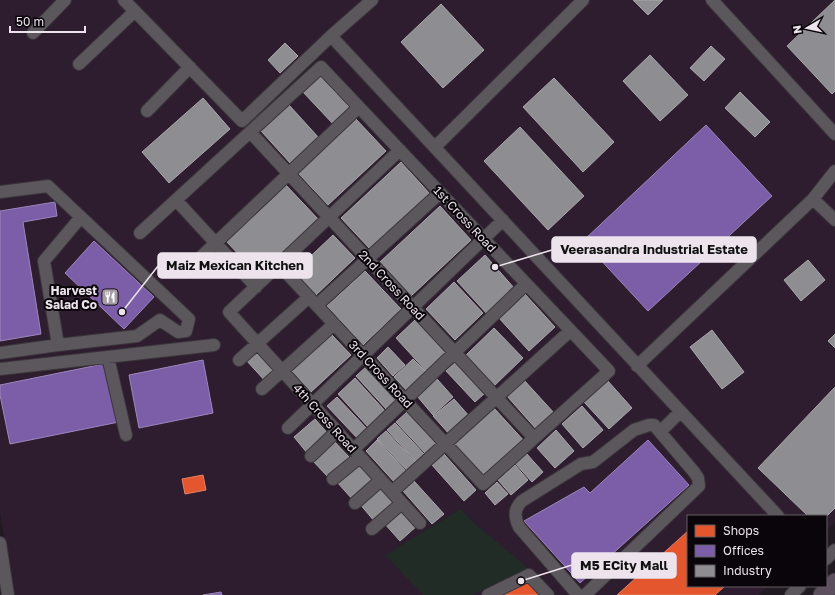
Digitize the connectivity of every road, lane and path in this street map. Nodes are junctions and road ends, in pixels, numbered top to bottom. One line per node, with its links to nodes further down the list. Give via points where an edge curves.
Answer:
1 (65, 0): 7 (street)
2 (124, 0): 6 (street)
3 (372, 0): 8 (street)
4 (583, 0): 15 (street)
5 (712, 0): 14 (street)
6 (135, 11): 9 (street); 10 (street)
7 (33, 33)
8 (331, 36): 10 (street, via 242,120); 15 (street)
9 (79, 64)
10 (190, 67): 12 (street)
11 (359, 107): 13 (street, 1st Cross Road, via 321,67); 16 (street, 1st Cross Road); 18 (street)
12 (147, 111)
13 (250, 132): 18 (street, 2nd Cross Road); 22 (street)
14 (835, 134)
15 (434, 147): 25 (street)
16 (400, 150): 20 (street, 1st Cross Road); 24 (street)
17 (835, 171): 21 (street)
18 (289, 174): 24 (street, 2nd Cross Road); 29 (street)
19 (0, 192): 23 (street, via 48,186)
20 (440, 193): 28 (street, 1st Cross Road); 30 (street)
21 (813, 199): 26 (street); 47 (street)
22 (176, 200): 27 (street); 29 (street)
23 (81, 217): 40 (street, via 44,261); 40 (street, via 189,319 186,330 178,332 160,320 137,336)
24 (329, 217): 30 (street, 2nd Cross Road); 31 (street)
25 (503, 220): 28 (street); 47 (street)
26 (835, 220)
27 (140, 233)
28 (483, 239): 33 (street, 1st Cross Road); 36 (street)
29 (216, 243): 32 (street); 34 (street)
30 (368, 259): 35 (street); 36 (street, 2nd Cross Road)
31 (279, 264): 34 (street); 35 (street, 3rd Cross Road)
32 (185, 272)
33 (526, 284): 38 (street, 1st Cross Road); 42 (street)
34 (256, 287): 39 (street, 4th Cross Road, via 230,312)
35 (313, 301): 37 (street, 3rd Cross Road); 39 (street)
36 (413, 307): 42 (street, 2nd Cross Road); 44 (street)
37 (334, 324): 44 (street, 3rd Cross Road); 49 (street)
38 (570, 331): 51 (street); 59 (street, 1st Cross Road, via 609,371)
39 (258, 343): 46 (street); 49 (street, 4th Cross Road)
40 (58, 344): 43 (street)
41 (214, 345): 45 (street)
42 (455, 352): 51 (street, 2nd Cross Road); 52 (street)
43 (0, 353)
44 (363, 355): 52 (street, 3rd Cross Road); 53 (street)
45 (108, 357): 48 (street); 58 (street)
46 (239, 360)
47 (637, 366): 54 (street)
48 (0, 369)
49 (283, 371): 50 (street); 53 (street, 4th Cross Road)
50 (262, 390)
51 (497, 398): 59 (street, 2nd Cross Road); 60 (street)
52 (405, 400): 60 (street, 3rd Cross Road); 61 (street)
53 (312, 404): 55 (street); 56 (street, 4th Cross Road)
54 (680, 412): 57 (street); 68 (street)
55 (288, 428)
56 (337, 431): 61 (street, 4th Cross Road); 62 (street)
57 (660, 432): 80 (street, via 654,425 634,430 593,462 581,464 522,500 517,506 515,512 519,527); 81 (street, via 694,472 699,486)
58 (126, 435)
59 (534, 438): 60 (street, 3rd Cross Road, via 483,484)
60 (446, 444): 65 (street)
61 (357, 453): 63 (street); 64 (street, 4th Cross Road)
62 (311, 456)
63 (333, 479)
64 (381, 480): 65 (street, 4th Cross Road); 66 (street)
65 (392, 492): 67 (street, 4th Cross Road)
66 (355, 503)
67 (402, 504): 69 (street, 4th Cross Road); 70 (street)
68 (777, 515)
69 (420, 523)
70 (372, 529)
71 (0, 543): 73 (street)
72 (835, 550): 74 (street)
73 (1, 558): 77 (street)
74 (827, 558)
75 (835, 582): 83 (highway)
76 (799, 587): 82 (street)
77 (8, 595)
78 (488, 595): 79 (street, via 529,575)
79 (548, 595)
80 (578, 595)
81 (585, 595)
82 (791, 595)
83 (822, 595)

